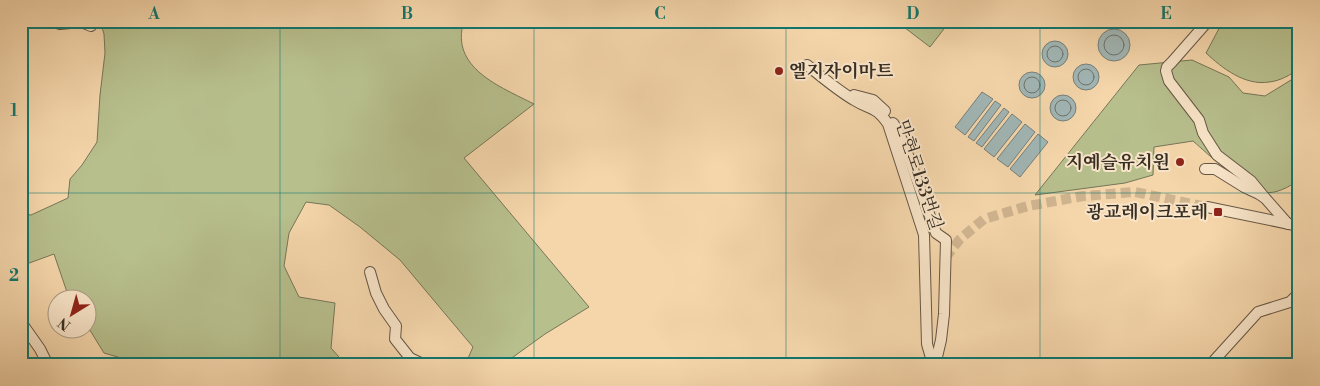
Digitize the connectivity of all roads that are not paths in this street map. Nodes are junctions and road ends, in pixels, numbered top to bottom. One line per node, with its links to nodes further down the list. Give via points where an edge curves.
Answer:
1 (51, 21): 3 (street, via 60,24 81,22)
2 (1208, 21): 7 (street, via 1166,71 1199,120 1216,155 1251,182)
3 (91, 26)
4 (807, 65): 5 (street, 만현로133번길)
5 (843, 92): 16 (street, 만현로133번길, via 883,116 892,135 924,235 927,344); 16 (street, via 873,100 884,110 898,131 936,233 946,240 944,314)
6 (1205, 169): 7 (street, via 1216,169)
7 (1265, 198): 9 (street)
8 (1207, 207): 9 (street)
9 (1288, 224): 10 (street)
10 (1299, 226)
11 (370, 272): 15 (street, via 376,294 396,326 395,339 410,358)
12 (1299, 293): 17 (street, via 1290,302 1258,312)
13 (21, 322): 14 (street)
14 (48, 365)
15 (425, 365)
16 (934, 365)
17 (1210, 365)

